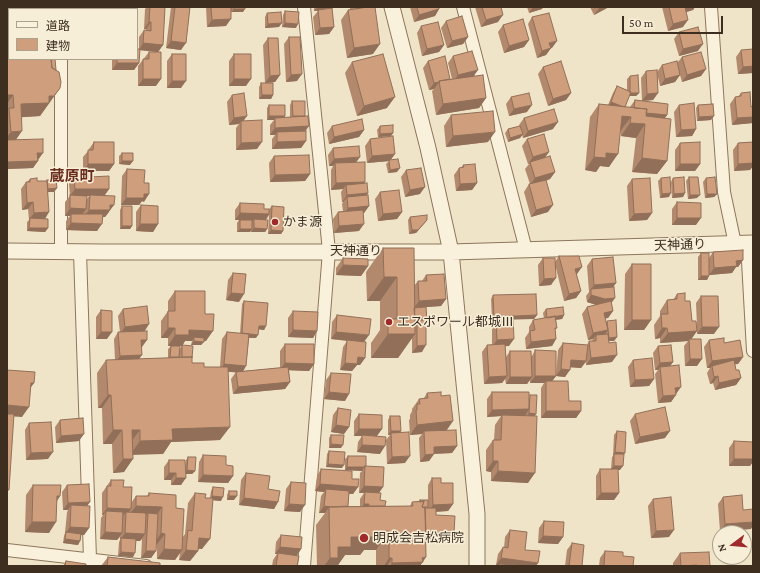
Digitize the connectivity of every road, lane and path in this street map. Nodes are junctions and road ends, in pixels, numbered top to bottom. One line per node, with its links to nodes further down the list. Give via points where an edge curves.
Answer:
1 (304, 7): 9 (street)
2 (392, 7): 12 (street)
3 (463, 7): 7 (street)
4 (711, 7): 6 (street, via 724,192)
5 (61, 60): 10 (street)
6 (745, 243): 7 (street, 天神通り); 13 (street)
7 (526, 250): 12 (street, 天神通り)
8 (7, 251): 10 (street, 天神通り)
9 (329, 251): 11 (street, 天神通り); 12 (street, 天神通り); 17 (street)
10 (62, 252): 11 (street, 天神通り)
11 (80, 252): 15 (street)
12 (451, 252): 18 (street, via 477,514)
13 (753, 351)
14 (7, 550): 15 (street)
15 (90, 563): 16 (street)
16 (146, 566)
17 (304, 566)
18 (477, 566)

